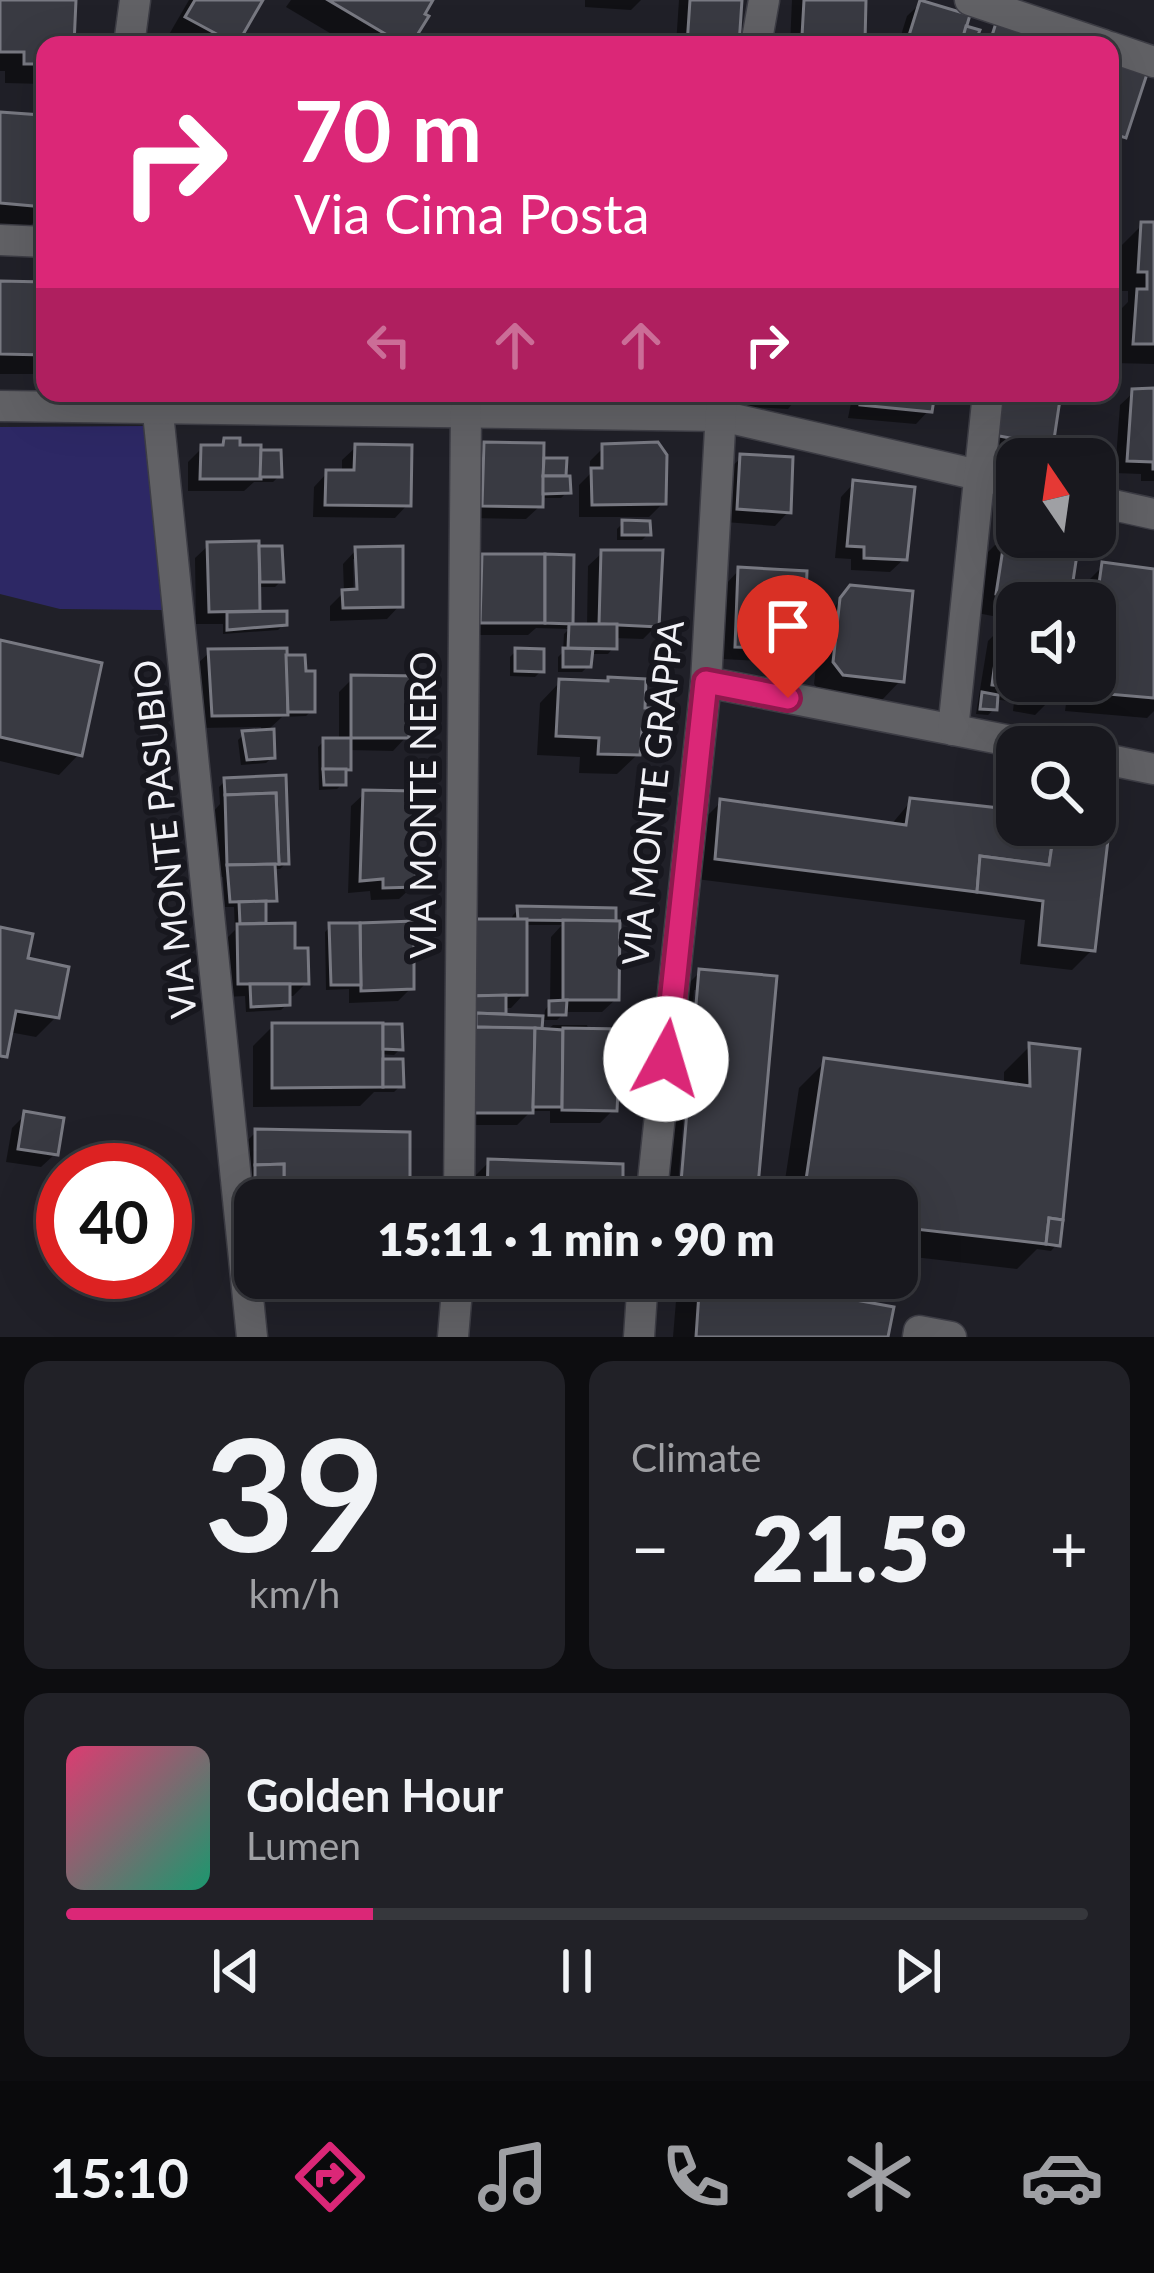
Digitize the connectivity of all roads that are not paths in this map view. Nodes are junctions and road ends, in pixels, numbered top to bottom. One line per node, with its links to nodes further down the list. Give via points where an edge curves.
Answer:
1 (135, 0): 5 (street)
2 (764, 0): 6 (street)
3 (970, 0): 4 (street)
4 (1057, 14): 7 (street)
5 (130, 36)
6 (758, 36)
7 (1091, 36)
8 (1119, 50): 9 (street)
9 (1154, 62)
10 (0, 240): 11 (street)
11 (36, 242)
12 (90, 402): 17 (street)
13 (158, 402): 28 (street, VIA MONTE PASUBIO)
14 (242, 402): 18 (street)
15 (987, 402): 19 (street)
16 (722, 404): 18 (street); 19 (street); 23 (street, VIA MONTE GRAPPA)
17 (0, 406)
18 (466, 410): 29 (street, VIA MONTE NERO)
19 (979, 476): 20 (street); 24 (street)
20 (996, 480)
21 (1116, 506): 22 (street)
22 (1154, 514)
23 (706, 682): 24 (street); 30 (street, VIA MONTE GRAPPA)
24 (953, 730): 25 (street)
25 (996, 738)
26 (1116, 761): 27 (street)
27 (1154, 769)
28 (241, 1179)
29 (459, 1179)
30 (653, 1179)
31 (252, 1299): 34 (street, VIA MONTE PASUBIO)
32 (457, 1299): 35 (street)
33 (642, 1299): 36 (street)
34 (252, 1337)
35 (454, 1337)
36 (639, 1337)
37 (918, 1337): 38 (street)
38 (951, 1337)

